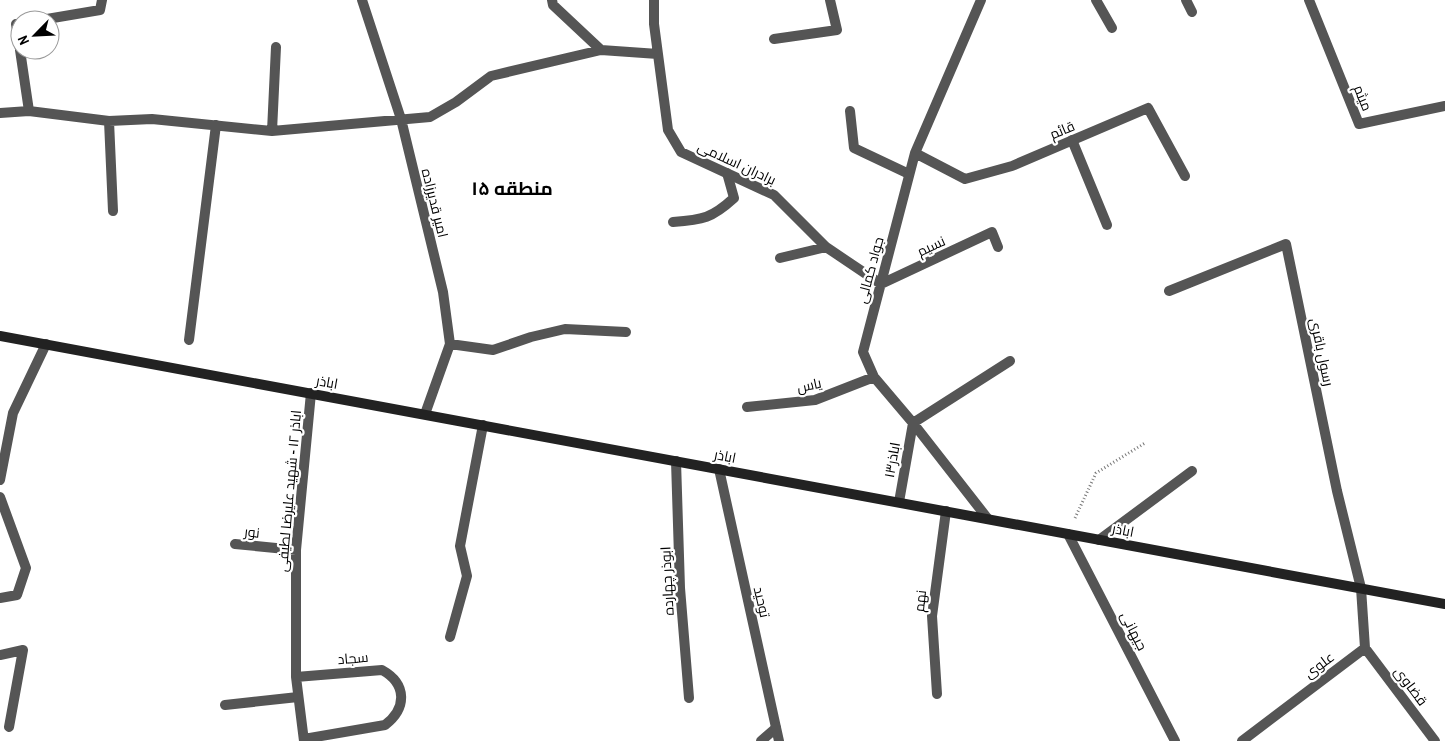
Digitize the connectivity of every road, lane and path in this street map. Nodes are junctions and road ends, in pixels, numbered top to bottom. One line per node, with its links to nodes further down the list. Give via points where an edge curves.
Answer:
1 (102, 0): 11 (street, via 100,10)
2 (362, 0): 22 (street, امیر قدیرزاده)
3 (552, 0): 15 (street, via 553,5)
4 (654, 0): 16 (street, برادران اسلامی)
5 (830, 0): 13 (street, via 837,30)
6 (981, 0): 27 (street, جواد کمالی)
7 (1096, 0): 12 (street)
8 (1186, 0): 10 (street)
9 (1309, 0): 18 (street, میثم, via 1359,124)
10 (1192, 12)
11 (60, 17)
12 (1112, 28)
13 (774, 39)
14 (276, 47): 25 (street)
15 (601, 50): 16 (street); 22 (street, via 491,76 430,117)
16 (658, 54): 28 (street, برادران اسلامی, via 668,130 681,152)
17 (21, 60): 19 (street)
18 (1445, 106)
19 (29, 111): 21 (street); 23 (street)
20 (850, 111): 29 (street, via 854,148)
21 (0, 113)
22 (401, 118): 25 (street); 43 (street, امیر قدیرزاده, via 443,292)
23 (109, 121): 24 (street, via 152,119); 31 (street)
24 (216, 125): 25 (street); 41 (street)
25 (272, 131)
26 (1072, 140): 27 (street, قائم, via 1012,166 965,178); 30 (street, قائم, via 1148,108); 33 (street)
27 (915, 153): 29 (street, جواد کمالی)
28 (727, 173): 32 (street, via 734,198 721,210 699,220); 34 (street, برادران اسلامی, via 774,194)
29 (910, 174): 37 (street, جواد کمالی)
30 (1185, 176)
31 (113, 211)
32 (673, 222)
33 (1107, 225)
34 (826, 247): 36 (street); 37 (street, برادران اسلامی)
35 (998, 247): 37 (street, نسیم, via 992,232)
36 (780, 258)
37 (881, 284): 45 (street, جواد کمالی, via 862,352)
38 (1169, 291): 64 (street, رسول باقری, via 1286,244 1337,492)
39 (626, 332): 43 (street, via 565,329 493,350)
40 (0, 336): 42 (main road, اباذر)
41 (189, 340)
42 (46, 344): 46 (main road, اباذر); 55 (street, via 13,413)
43 (450, 344): 48 (street, امیر قدیرزاده)
44 (1010, 361): 49 (street)
45 (874, 377): 47 (street, یاس, via 815,400); 49 (street, جواد کمالی)
46 (311, 393): 48 (main road, اباذر); 63 (street, اباذر ۱۲ - شهید علیرضا لطیفی)
47 (747, 407)
48 (425, 414): 50 (main road, اباذر)
49 (913, 423): 57 (street, اباذر۱۳); 59 (street, جواد کمالی)
50 (483, 426): 52 (main road, اباذر); 67 (street, via 460,546 467,576)
51 (1145, 443): 60 (path, via 1096,473)
52 (676, 461): 53 (main road, اباذر); 73 (street, ابوذر چهارده, via 680,588)
53 (718, 469): 57 (main road, اباذر); 76 (street, توحید)
54 (1192, 471): 61 (street)
55 (0, 480)
56 (0, 497): 65 (street, via 26,568 17,595)
57 (899, 502): 58 (main road, اباذر)
58 (946, 511): 59 (main road, اباذر); 71 (street, نهم, via 932,616)
59 (988, 519): 60 (main road, اباذر)
60 (1068, 534): 61 (main road, اباذر); 80 (street, جیهانی)
61 (1099, 540): 64 (main road, اباذر)
62 (235, 544): 63 (street, نور)
63 (296, 550): 70 (street, اباذر ۱۲ - شهید علیرضا لطیفی)
64 (1361, 588): 66 (main road, اباذر); 68 (street)
65 (0, 598)
66 (1445, 604)
67 (450, 638)
68 (1365, 648): 81 (street, علوی); 82 (street, قضاوی)
69 (0, 655): 75 (street, via 23,650)
70 (296, 677): 72 (street, اباذر ۱۲ - شهید علیرضا لطیفی); 77 (street, سجاد, via 382,670 394,678 401,692 398,711 384,725)
71 (937, 694)
72 (298, 697): 74 (street); 77 (street, اباذر ۱۲ - شهید علیرضا لطیفی)
73 (690, 698)
74 (225, 705)
75 (9, 727)
76 (776, 728): 78 (street); 79 (street, توحید)
77 (304, 740)
78 (761, 741)
79 (779, 741)
80 (1175, 741)
81 (1242, 741)
82 (1435, 741)

